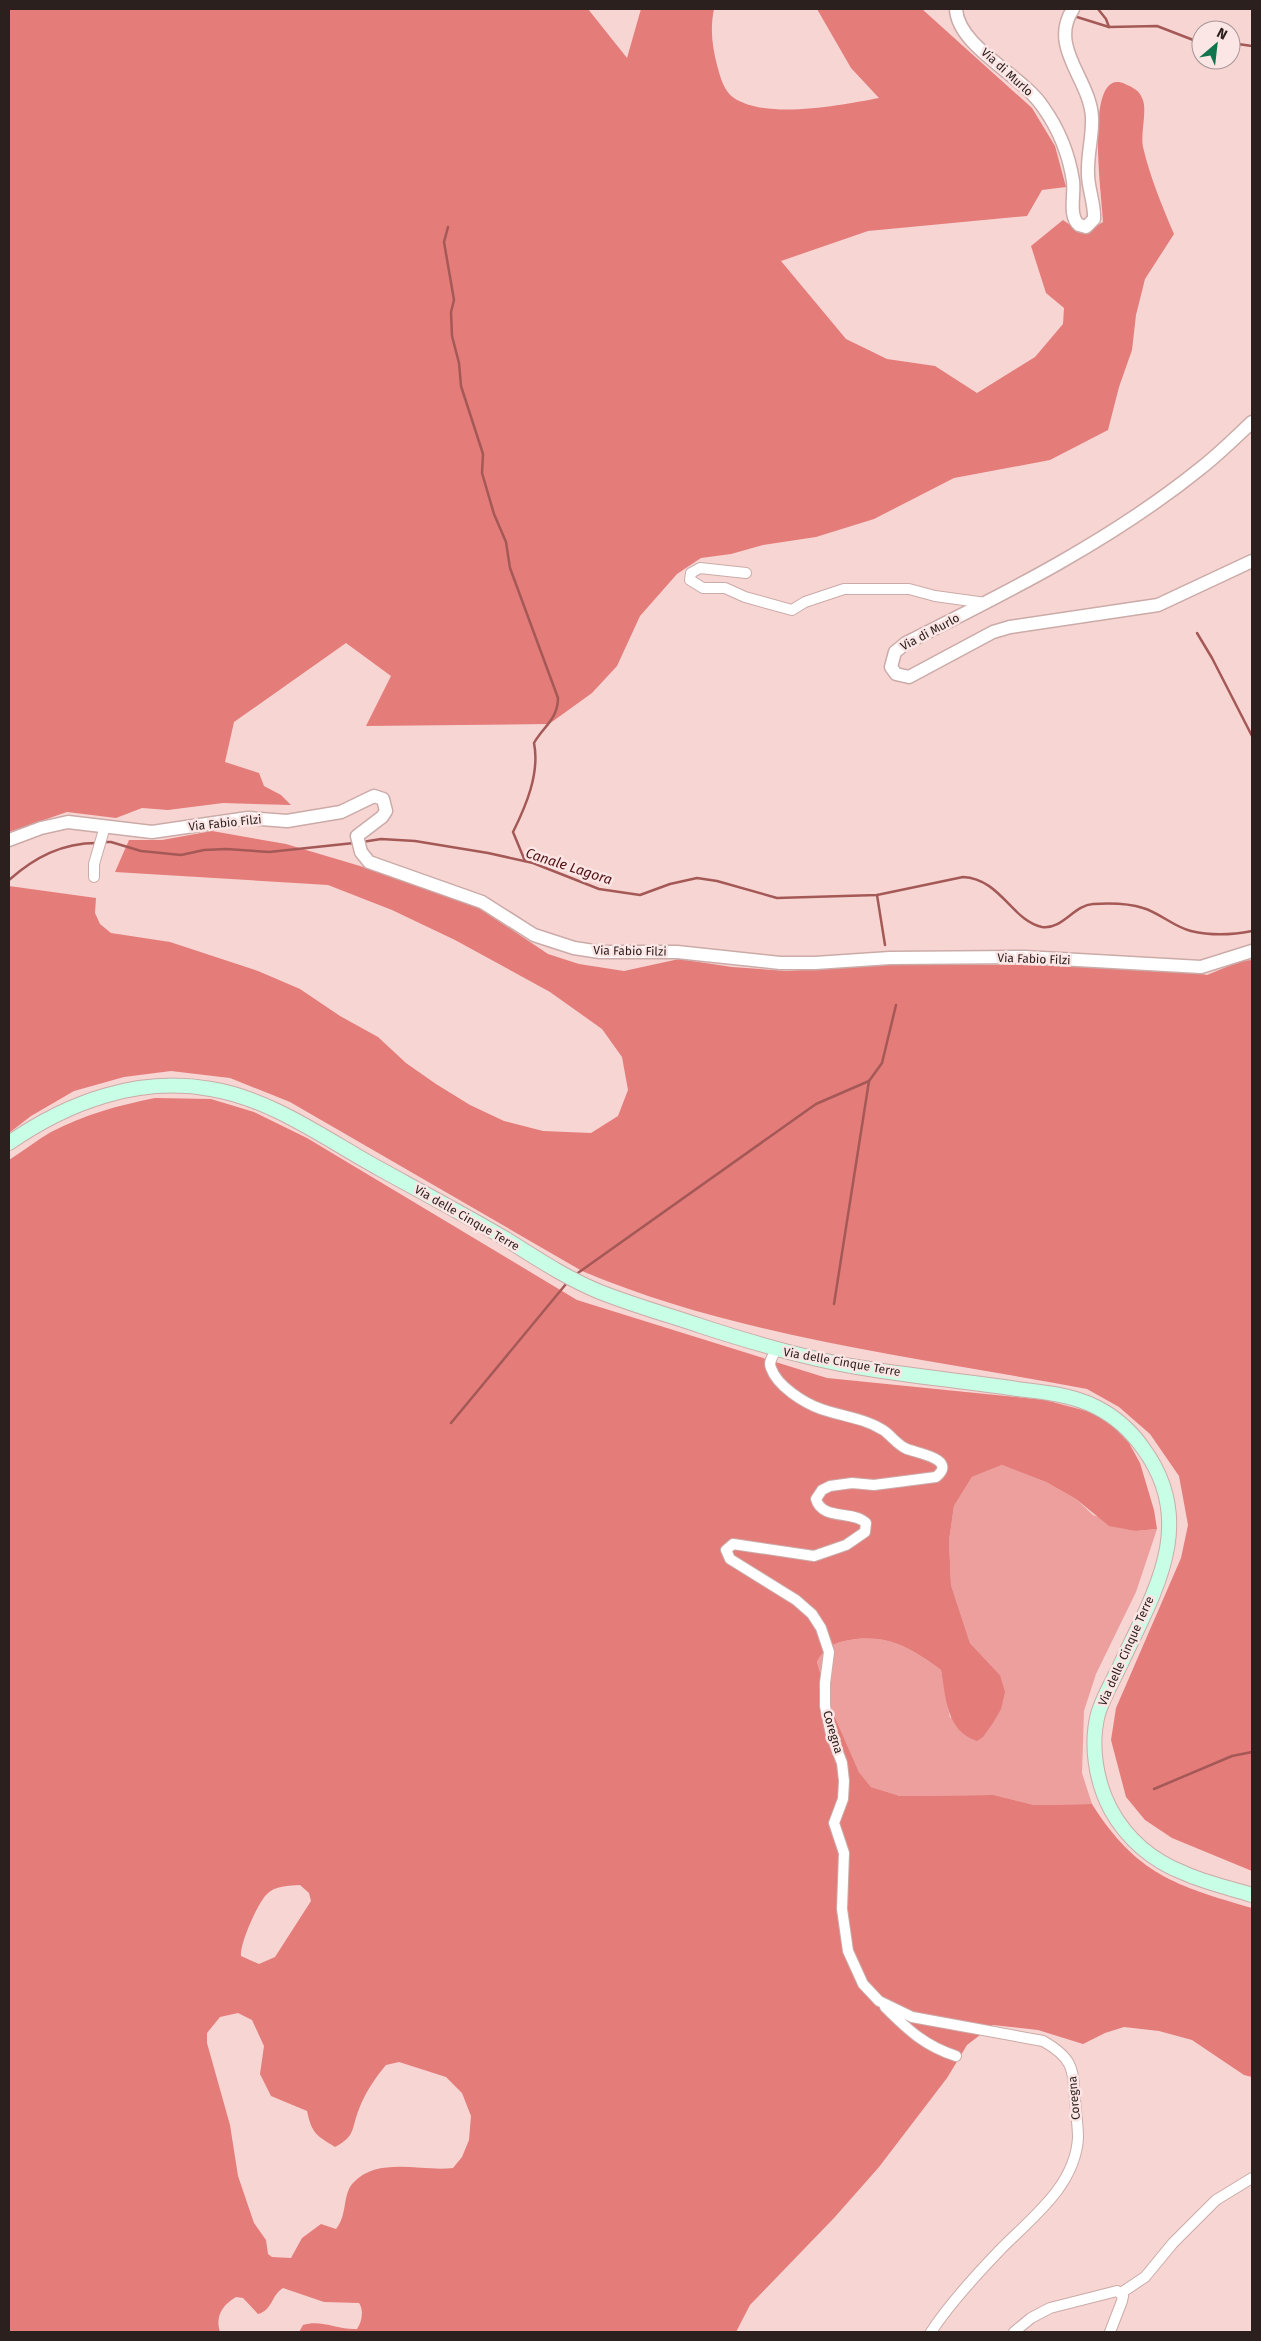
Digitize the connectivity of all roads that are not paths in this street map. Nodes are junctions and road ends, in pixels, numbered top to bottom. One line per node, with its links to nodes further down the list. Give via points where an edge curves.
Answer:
1 (956, 9): 2 (street, Via di Murlo, via 960,27 965,33 1043,105 1068,159 1076,223 1086,227 1094,219 1087,170 1092,116 1065,41 1065,26)
2 (1073, 9)
3 (1252, 422): 6 (street, Via di Murlo, via 1201,468 1133,518 1062,562)
4 (1252, 561): 6 (street, Via di Murlo, via 1158,605 1010,626 913,676 904,678 892,670 890,661 899,648)
5 (746, 573): 6 (street, via 700,568 691,573 690,580 703,588 725,588 792,610 805,602 844,590 909,589)
6 (986, 603)
7 (103, 831): 8 (street, Via Fabio Filzi, via 68,822); 9 (street); 10 (street, Via Fabio Filzi, via 152,832 248,818 286,821 341,812 374,796 383,799 385,814 357,836 364,858 383,868 482,902 534,935 555,943 600,952 676,952 780,963 1025,957 1201,967)
8 (9, 840)
9 (94, 877)
10 (1252, 951)
11 (9, 1143): 12 (main road, Via delle Cinque Terre, via 68,1109 100,1095 122,1090 188,1086 240,1095 289,1118 580,1283)
12 (776, 1350): 13 (main road, Via delle Cinque Terre, via 864,1368 1058,1395 1096,1407 1127,1429 1160,1476 1168,1504 1170,1540 1160,1574 1097,1717 1095,1759 1099,1778 1121,1827 1144,1849 1183,1873); 14 (street, Coregna, via 770,1362 771,1368 795,1395 820,1409 848,1415 883,1430 905,1448 937,1459 942,1470 936,1478 874,1485 852,1483 822,1490 816,1499 819,1507 860,1518 866,1524 865,1532 846,1545 814,1556 733,1544 726,1550 730,1559 796,1600 812,1614 821,1628 829,1652 824,1683 825,1706 844,1781 843,1799 834,1823 844,1854 842,1909 848,1951 863,1984)
13 (1252, 1895)
14 (880, 2001): 15 (street, via 913,2035 940,2051); 18 (street, Coregna, via 912,2017 934,2023 1043,2041 1060,2051 1072,2073 1078,2139 1068,2172 1050,2200 998,2252)
15 (956, 2056)
16 (1252, 2178): 17 (street, via 1216,2200 1145,2277)
17 (1120, 2293): 19 (street, via 1112,2291 1050,2308); 20 (street, via 1122,2301)
18 (931, 2332)
19 (1014, 2332)
20 (1110, 2332)

